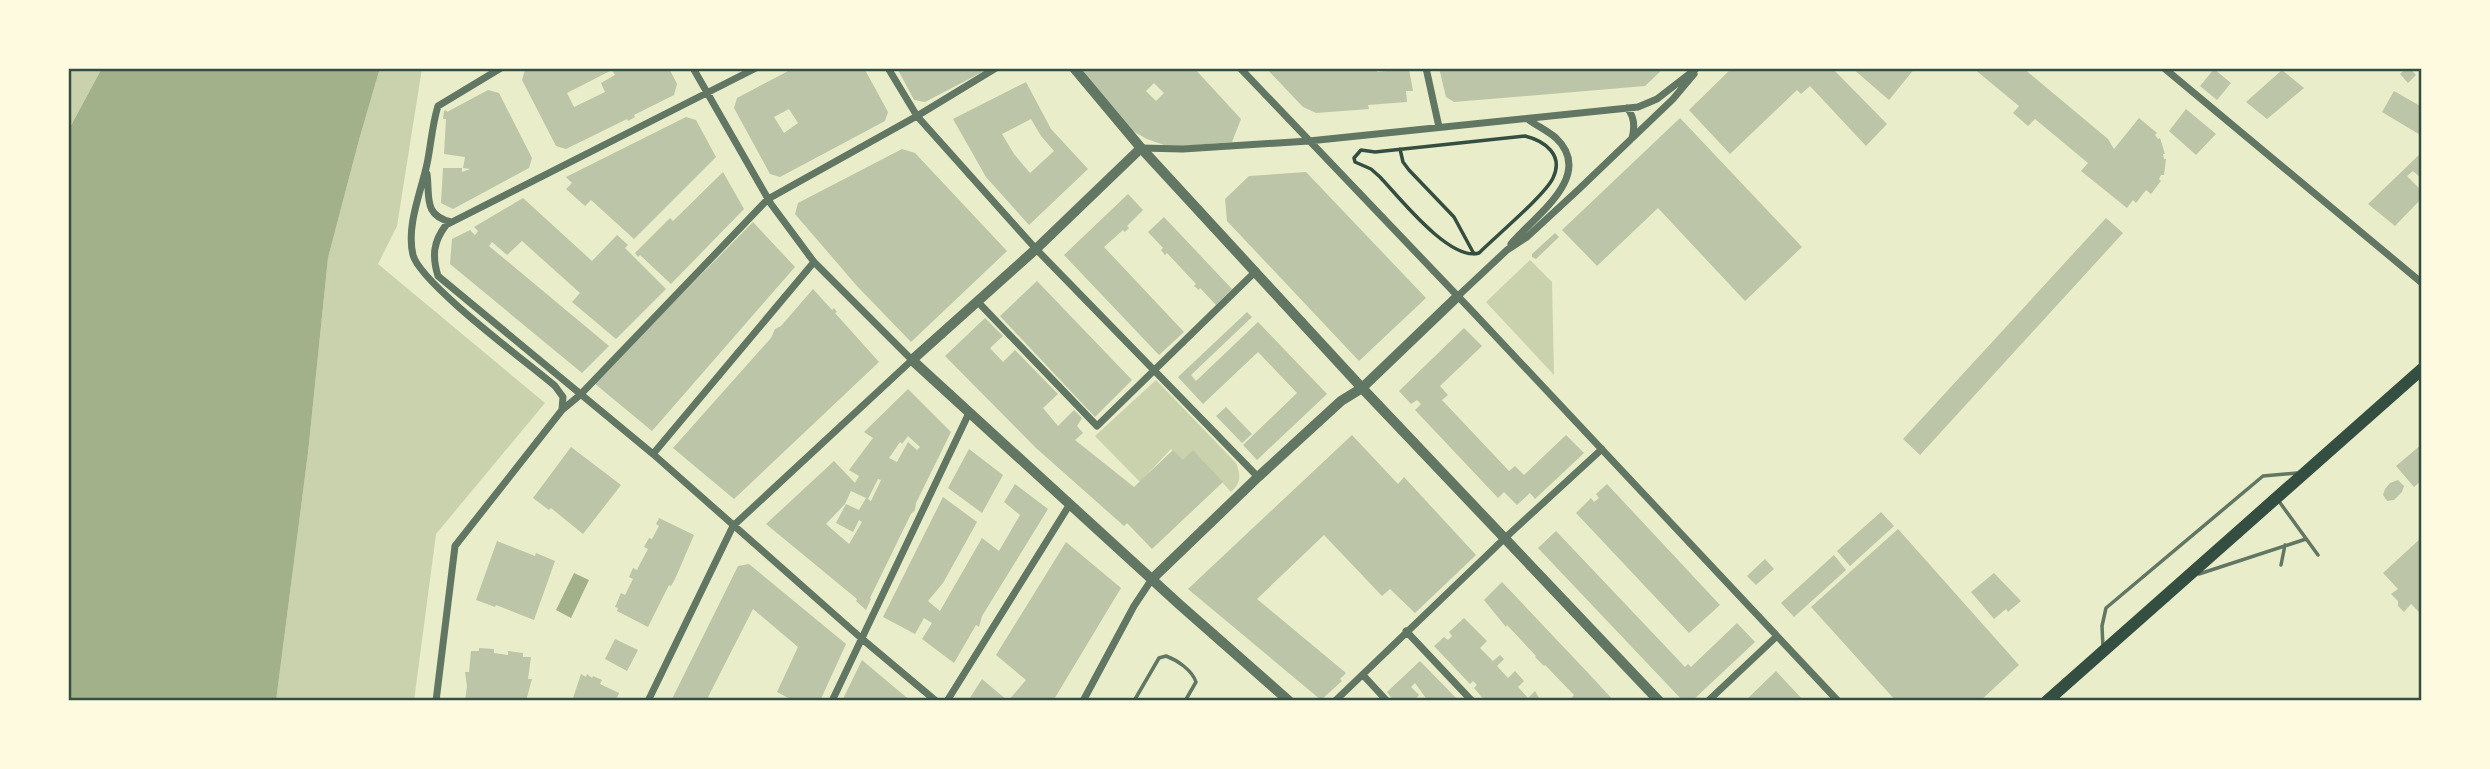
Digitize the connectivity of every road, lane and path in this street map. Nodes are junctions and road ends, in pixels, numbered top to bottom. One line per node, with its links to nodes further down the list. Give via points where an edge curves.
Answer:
1 (501, 68): 20 (street, via 438,106)
2 (693, 68): 11 (street)
3 (757, 68): 11 (street)
4 (888, 68): 13 (street)
5 (996, 68): 13 (street)
6 (1074, 68): 18 (street)
7 (1240, 68): 17 (street)
8 (1426, 68): 15 (street)
9 (1698, 68): 12 (street, via 1648,105); 16 (street)
10 (2164, 68): 28 (street)
11 (706, 94): 21 (street); 22 (street)
12 (1627, 108): 14 (street); 16 (street, via 1634,121)
13 (917, 116): 21 (street); 23 (street)
14 (1528, 120): 15 (street); 24 (street, via 1557,139 1569,169 1563,186)
15 (1439, 127): 17 (street)
16 (1632, 138): 24 (street, via 1527,237)
17 (1308, 141): 18 (street); 29 (street)
18 (1140, 148): 23 (street); 27 (street)
19 (1400, 149): 25 (path, via 1403,162 1459,225); 25 (path, via 1361,149 1354,158 1380,177 1441,241); 25 (path, via 1525,136 1552,150 1556,167 1549,185)
20 (426, 166): 22 (street, via 429,206 440,220); 36 (street, via 414,217 413,256 444,294 555,386 563,397)
21 (768, 198): 26 (street); 35 (street)
22 (451, 222): 35 (street, via 434,247 438,276)
23 (1036, 248): 30 (street); 33 (street)
24 (1507, 250): 29 (street)
25 (1474, 254)
26 (814, 262): 31 (street); 39 (street)
27 (1256, 271): 33 (street); 34 (street)
28 (2422, 283)
29 (1458, 296): 34 (street); 38 (street)
30 (978, 301): 31 (street); 33 (street, via 1097,426)
31 (912, 360): 37 (street); 44 (street)
32 (2422, 369): 40 (main road)
33 (1155, 371): 41 (street)
34 (1362, 388): 41 (street, via 1341,401); 45 (street)
35 (580, 395): 36 (street); 39 (street)
36 (562, 410): 57 (street, via 455,546)
37 (969, 413): 43 (street); 54 (street)
38 (1602, 449): 45 (street); 53 (street)
39 (653, 454): 44 (street)
40 (2306, 473): 42 (main road); 55 (lane, via 2263,476 2106,608)
41 (1258, 477): 51 (street)
42 (2278, 498): 46 (lane); 50 (main road)
43 (1070, 504): 51 (street); 61 (street)
44 (733, 526): 54 (street); 58 (street)
45 (1505, 538): 52 (street); 69 (street)
46 (2306, 539): 47 (lane); 48 (lane)
47 (2285, 545): 49 (lane); 50 (lane)
48 (2318, 555)
49 (2281, 565)
50 (2183, 578): 55 (main road)
51 (1152, 579): 62 (street); 65 (street)
52 (1406, 631): 56 (street); 68 (street)
53 (1777, 636): 70 (street); 71 (street)
54 (861, 638): 59 (street); 60 (street)
55 (2103, 651): 72 (main road)
56 (1363, 675): 66 (street); 67 (street)
57 (436, 701)
58 (648, 701)
59 (832, 701)
60 (936, 701)
61 (947, 701)
62 (1083, 701)
63 (1135, 701): 64 (lane, via 1159,658 1166,656 1194,675 1196,682)
64 (1185, 701)
65 (1289, 701)
66 (1335, 701)
67 (1387, 701)
68 (1472, 701)
69 (1659, 701)
70 (1707, 701)
71 (1838, 701)
72 (2047, 701)

